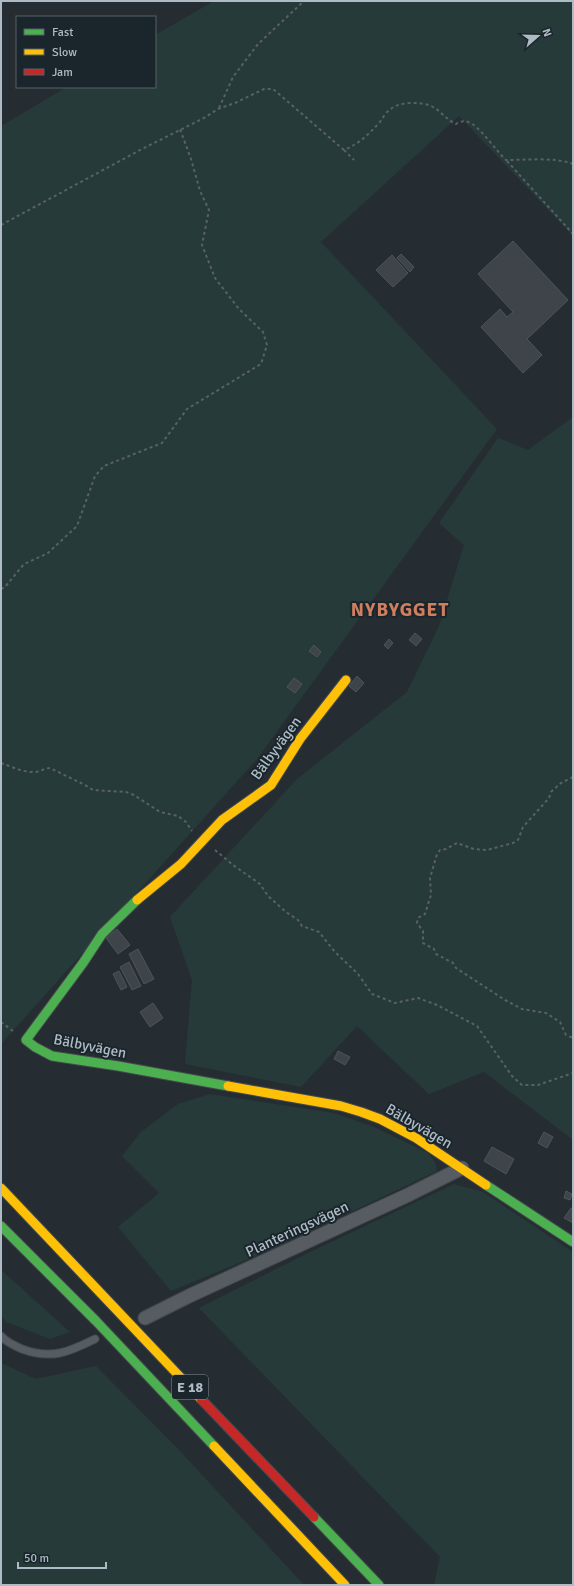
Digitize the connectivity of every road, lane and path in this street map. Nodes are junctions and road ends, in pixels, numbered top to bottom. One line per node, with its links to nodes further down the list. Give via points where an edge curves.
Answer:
1 (304, 1): 2 (path, via 258,44 233,77)
2 (218, 109): 3 (path); 4 (path, via 264,89 273,89)
3 (180, 129): 8 (path); 10 (path, via 200,191 209,210 202,245 215,278 239,309 262,332 267,345 261,364 187,409 162,443 104,466 95,476 77,526 48,554 24,564 5,587)
4 (344, 150): 5 (path); 6 (path, via 369,134 392,107 404,103 427,104 456,124 468,122 478,129)
5 (354, 160)
6 (506, 160): 7 (path, via 549,160); 9 (path)
7 (573, 164)
8 (1, 225)
9 (573, 234)
10 (1, 588)
11 (346, 680): 14 (main road, Bälbyvägen, via 300,739 272,785 222,820)
12 (1, 763): 14 (path, via 30,773 50,768 93,790 126,792 134,795 160,812 178,816)
13 (573, 777): 15 (path, via 560,783 551,792 549,798 523,827 518,840 513,843 487,850 456,843 440,850 430,878 431,895 425,914 418,918 418,923 423,931 424,944 434,949 436,954 505,1000 522,1009 546,1013 560,1022 566,1035)
14 (202, 842): 16 (path, via 260,884 268,896 302,926 320,932 335,952 358,974 372,994 395,1003 418,998 477,1026 512,1076 522,1085 538,1085); 17 (main road, Bälbyvägen, via 102,934 26,1040 52,1056 353,1109 404,1130)
15 (573, 1038)
16 (573, 1073)
17 (462, 1168): 20 (main road, Bälbyvägen); 21 (street, Planteringsvägen)
18 (1, 1188): 25 (main road, E 18)
19 (1, 1226): 24 (main road, E 18, via 96,1321)
20 (573, 1242)
21 (145, 1318)
22 (1, 1336): 23 (lane, via 21,1349 47,1355 71,1351)
23 (95, 1339)
24 (345, 1585)
25 (379, 1585)

